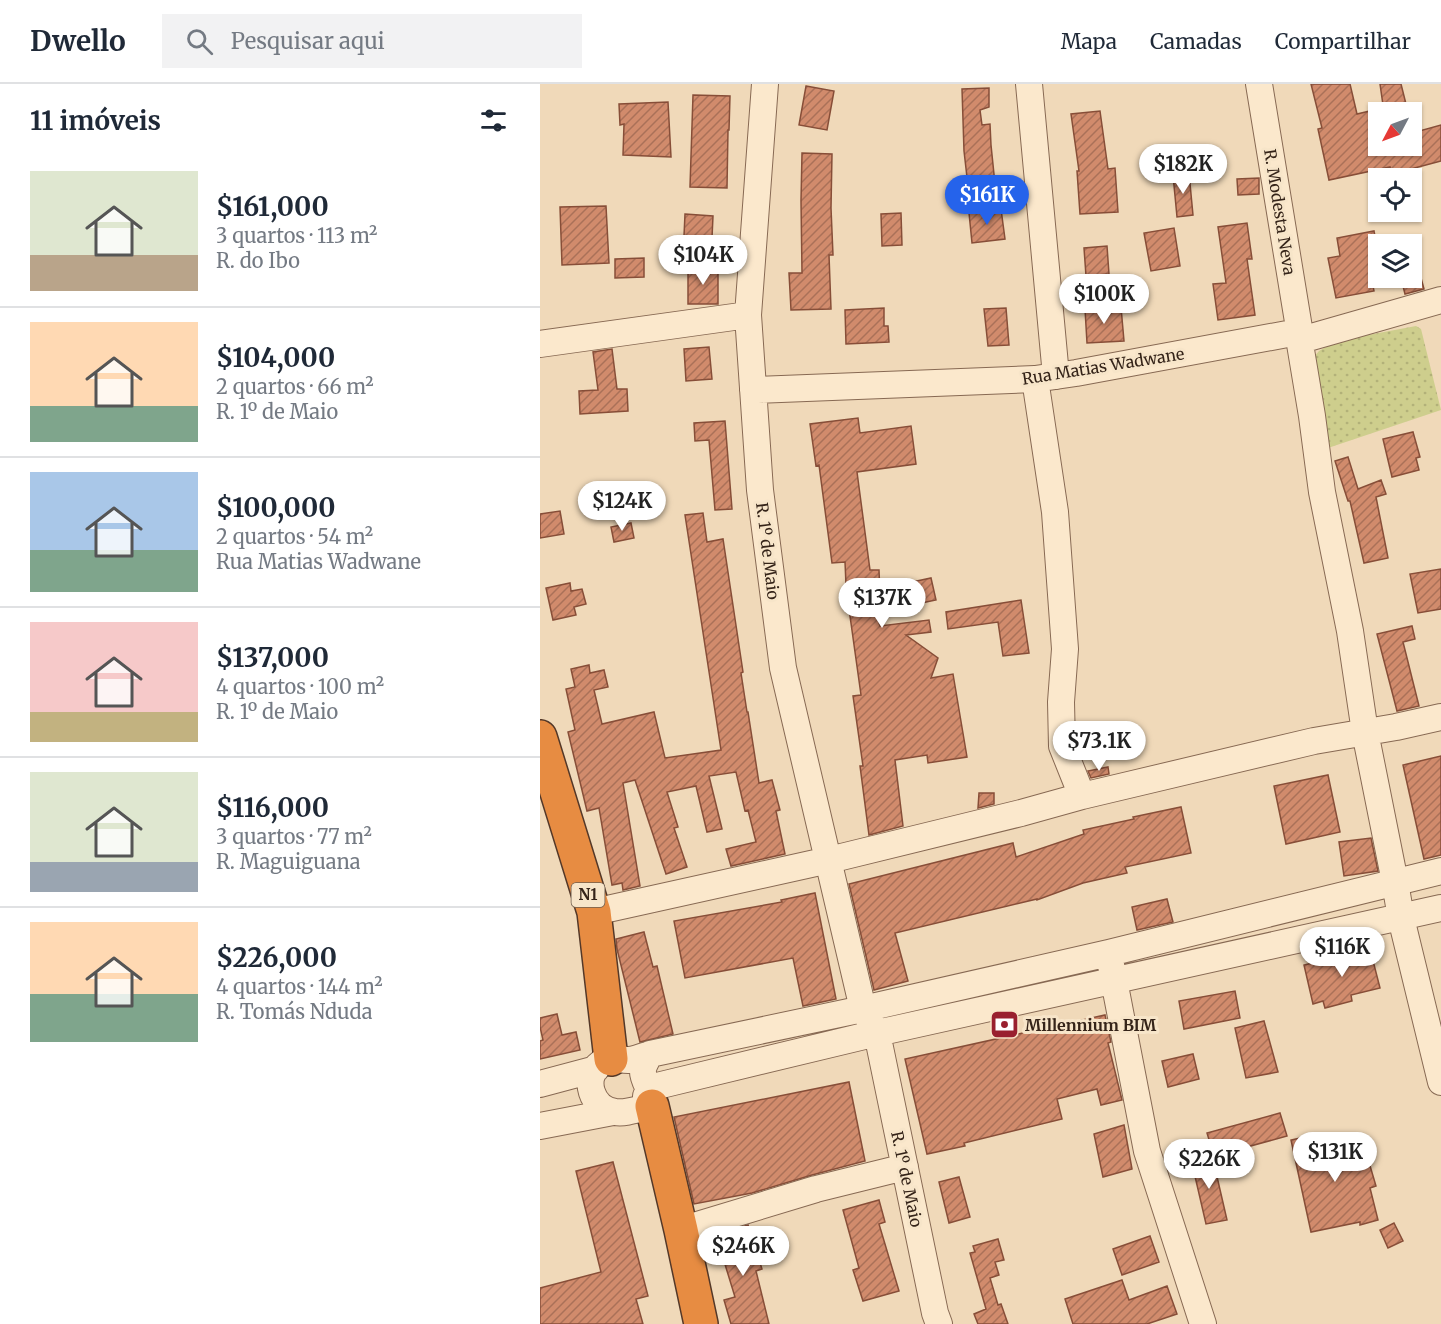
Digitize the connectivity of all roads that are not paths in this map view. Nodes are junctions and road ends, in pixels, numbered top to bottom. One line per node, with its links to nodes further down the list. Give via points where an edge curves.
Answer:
1 (765, 84): 5 (street, R. 1º de Maio)
2 (1029, 84): 8 (street)
3 (1259, 84): 6 (street, R. Modesta Neva)
4 (1440, 304): 6 (street, Rua Matias Wadwane)
5 (748, 315): 7 (street); 9 (street, R. 1º de Maio)
6 (1300, 336): 8 (street, Rua Matias Wadwane); 11 (street, R. Modesta Neva, via 1322,492 1350,631)
7 (540, 344)
8 (1046, 378): 9 (street, Rua Matias Wadwane); 13 (street, via 1065,649 1062,746)
9 (753, 390): 14 (street, R. 1º de Maio, via 760,490 783,668)
10 (1441, 717): 11 (street)
11 (1365, 732): 13 (street); 16 (street, R. Modesta Neva)
12 (540, 740): 18 (highway, N1)
13 (1082, 796): 14 (street)
14 (829, 860): 18 (street); 22 (street, R. 1º de Maio)
15 (1441, 871): 16 (street)
16 (1395, 882): 19 (street, R. Modesta Neva); 20 (street)
17 (1441, 908): 19 (street)
18 (594, 912): 25 (highway, N1)
19 (1401, 918): 21 (street); 26 (street, R. Modesta Neva)
20 (1109, 953): 21 (street); 22 (street)
21 (1115, 981): 23 (street); 35 (street, via 1147,1151)
22 (863, 1009): 23 (street, R. 1º de Maio); 24 (street)
23 (877, 1033): 28 (street); 31 (street, R. 1º de Maio)
24 (650, 1054): 25 (street); 28 (street, via 642,1068)
25 (603, 1064): 27 (street); 29 (street, via 592,1077 592,1096)
26 (1441, 1082)
27 (540, 1084)
28 (654, 1096): 29 (street, via 620,1113); 32 (highway)
29 (613, 1112): 30 (street)
30 (540, 1126)
31 (905, 1167): 32 (street); 34 (street, R. 1º de Maio)
32 (681, 1230): 33 (highway)
33 (701, 1324)
34 (939, 1324)
35 (1203, 1324)

